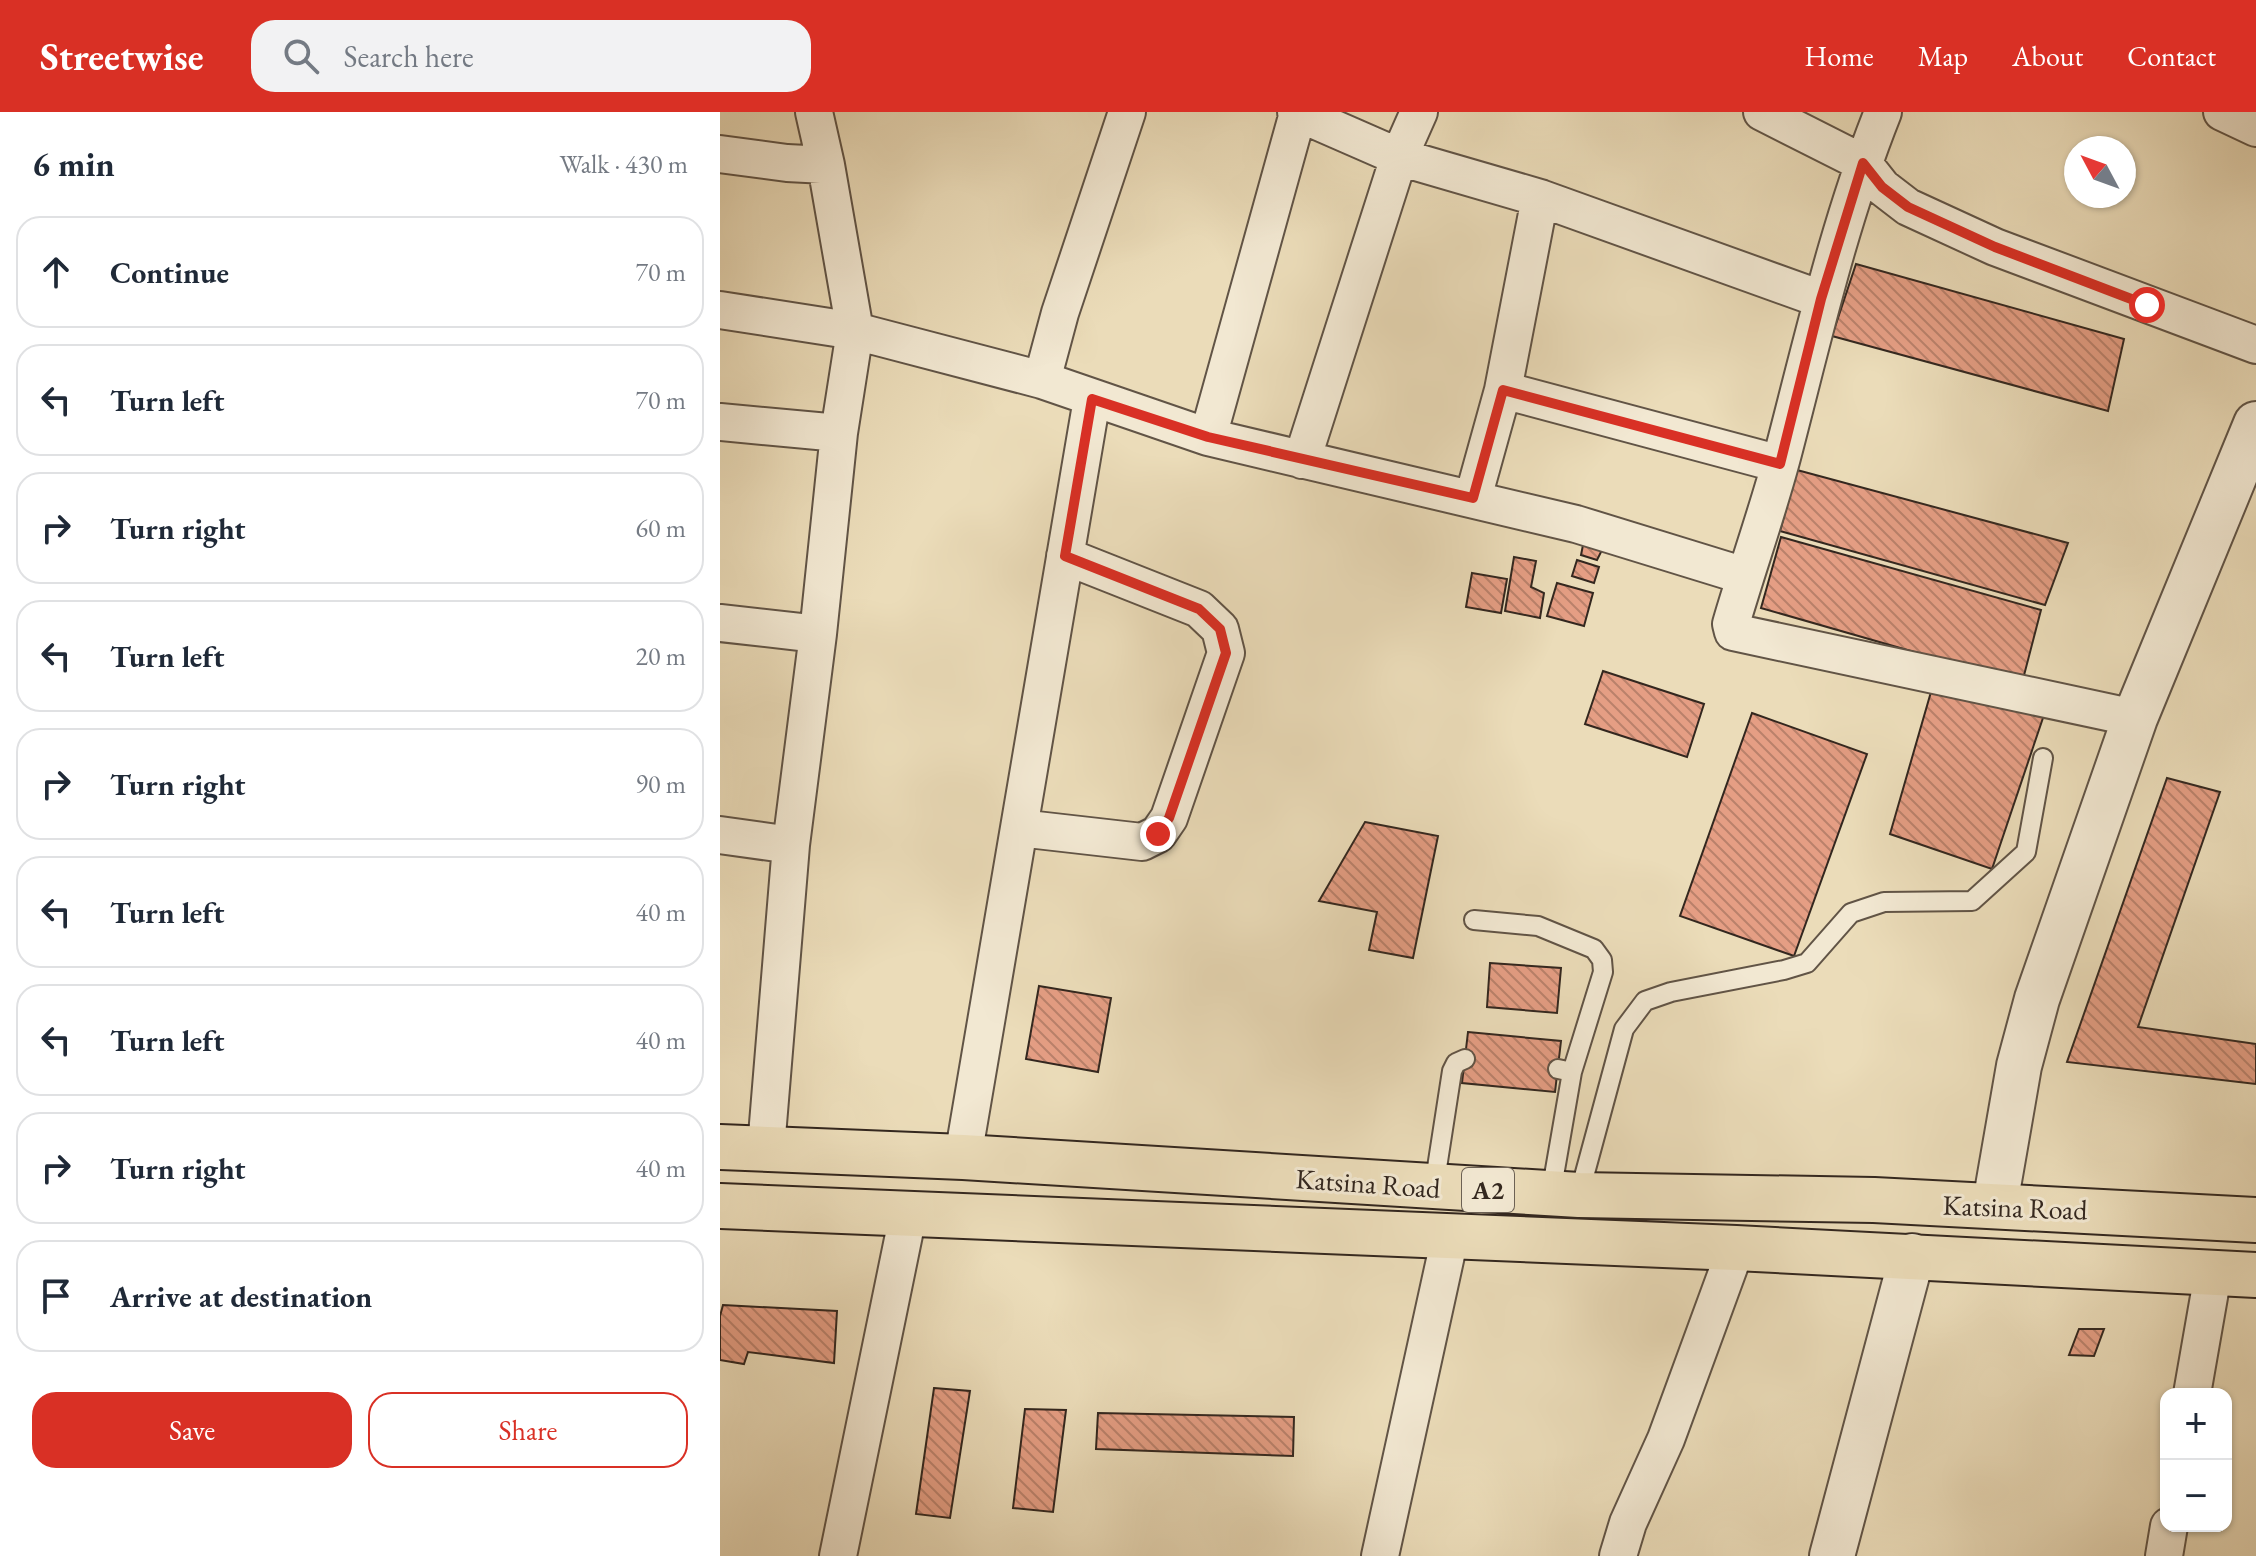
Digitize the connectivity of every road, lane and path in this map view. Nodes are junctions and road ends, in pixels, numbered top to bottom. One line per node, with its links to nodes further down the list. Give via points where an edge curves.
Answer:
1 (814, 112): 12 (street)
2 (1127, 112): 18 (street)
3 (1297, 112): 10 (street); 24 (street)
4 (1419, 112): 10 (street)
5 (1762, 112): 11 (street)
6 (1883, 112): 11 (street)
7 (2222, 112): 8 (street)
8 (2256, 128)
9 (720, 154): 12 (street)
10 (1399, 157): 13 (street); 25 (street)
11 (1863, 163): 14 (street); 17 (street, via 1908,207 1995,247)
12 (826, 165): 16 (street)
13 (1540, 198): 14 (street); 19 (street)
14 (1821, 299): 26 (street)
15 (720, 310): 16 (street)
16 (855, 331): 18 (street); 23 (street)
17 (2256, 345)
18 (1042, 380): 20 (street)
19 (1503, 390): 26 (street); 27 (street)
20 (1092, 399): 24 (street); 28 (street)
21 (720, 422): 23 (street)
22 (2256, 424): 32 (street)
23 (839, 433): 31 (street)
24 (1208, 437): 25 (street)
25 (1302, 460): 27 (street)
26 (1780, 464): 29 (street)
27 (1473, 498): 29 (street)
28 (1065, 556): 34 (street); 34 (street, via 1199,609 1220,629 1226,653 1169,818 1158,834 1142,842)
29 (1745, 576): 32 (street, via 1731,624 1737,635)
30 (720, 623): 31 (street)
31 (818, 634): 36 (street)
32 (2135, 718): 45 (street, via 2037,999 2019,1066)
33 (2043, 758): 43 (lane, via 2026,852 1972,901 1884,902 1851,913 1807,963 1645,1001 1624,1029)
34 (1019, 828): 41 (street)
35 (720, 835): 36 (street)
36 (791, 845): 40 (street)
37 (1474, 920): 43 (lane, via 1538,926 1594,949 1602,960 1603,972 1565,1070)
38 (1465, 1059): 42 (lane, via 1452,1071)
39 (720, 1147): 40 (highway, Katsina Road / A2)
40 (766, 1148): 41 (highway, Katsina Road / A2)
41 (963, 1157): 42 (highway, Katsina Road / A2)
42 (1434, 1187): 43 (highway, Katsina Road / A2)
43 (1565, 1194): 44 (highway, Katsina Road / A2)
44 (1874, 1200): 45 (highway, Katsina Road / A2); 51 (highway)
45 (1995, 1204): 48 (highway, Katsina Road / A2)
46 (720, 1206): 47 (highway, A2)
47 (908, 1215): 49 (highway, A2); 57 (street)
48 (2256, 1220)
49 (1450, 1237): 50 (highway, A2); 58 (street)
50 (1736, 1248): 51 (highway, A2); 59 (street)
51 (1865, 1254): 52 (highway, A2)
52 (1912, 1256): 53 (highway, A2); 60 (street)
53 (2213, 1274): 54 (highway, A2); 55 (street)
54 (2256, 1275)
55 (2193, 1388)
56 (2168, 1532): 61 (street)
57 (838, 1556)
58 (1380, 1556)
59 (1618, 1556)
60 (1832, 1556)
61 (2164, 1556)

